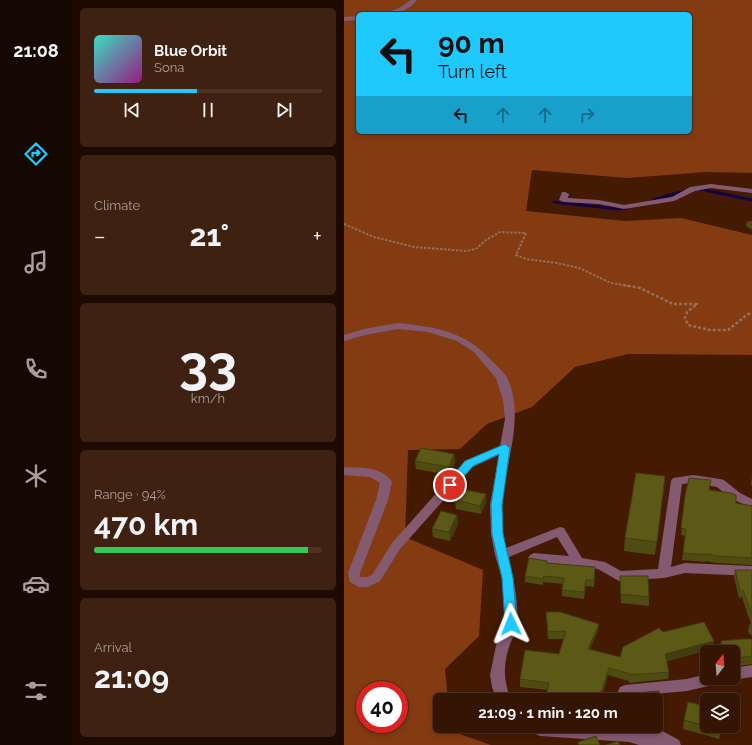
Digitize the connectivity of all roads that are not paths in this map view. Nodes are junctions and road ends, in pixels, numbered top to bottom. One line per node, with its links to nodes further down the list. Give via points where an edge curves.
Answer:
1 (414, 0): 2 (street, via 410,5)
2 (395, 12)
3 (356, 18): 4 (street)
4 (344, 19)
5 (752, 191): 6 (street, via 712,186 693,189 674,199 624,207 599,202 564,200)
6 (565, 194)
7 (344, 338): 8 (street, via 398,326 429,329 460,339 477,350 501,377 508,400 510,419)
8 (505, 448): 9 (street, via 469,464 396,546 376,578 368,582 354,579 354,573 382,500 386,482 373,473); 11 (street, via 496,505)
9 (344, 471)
10 (752, 504): 15 (street, via 736,496 720,483 693,478 677,481)
11 (501, 555): 13 (street, via 560,531); 19 (street, via 508,578 511,624 497,675)
12 (534, 558): 13 (street)
13 (578, 562): 15 (street, via 601,565 619,576)
14 (752, 571): 15 (street, via 685,568)
15 (664, 572)
16 (752, 671): 17 (street)
17 (740, 673)
18 (700, 682): 20 (street)
19 (501, 693)
20 (625, 693)
21 (584, 733): 23 (street, via 629,736)
22 (653, 733): 24 (street)
23 (664, 745)
24 (674, 745)

